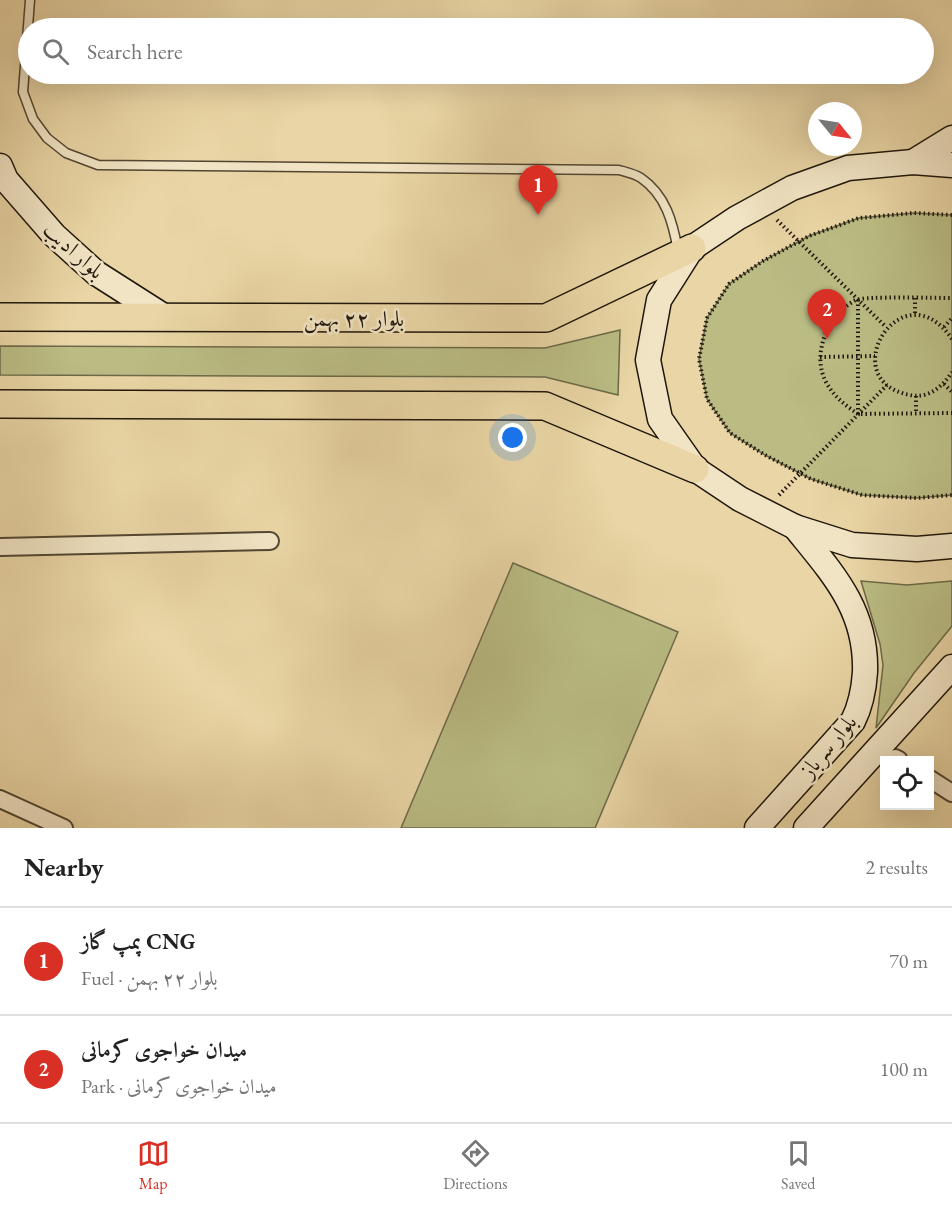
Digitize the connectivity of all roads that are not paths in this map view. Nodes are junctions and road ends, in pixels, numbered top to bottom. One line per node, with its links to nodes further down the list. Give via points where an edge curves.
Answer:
1 (30, 0): 2 (lane)
2 (29, 18)
3 (24, 84): 8 (lane, via 33,119 46,138 66,153 98,165 619,170 640,177 656,192)
4 (952, 138): 5 (main road)
5 (913, 162): 6 (main road); 8 (main road, via 848,168 792,188)
6 (952, 165)
7 (2, 181): 10 (main road, بلوار ادیب, via 96,273)
8 (686, 252): 10 (main road, بلوار ۲۲ بهمن, via 546,318); 12 (main road, via 659,300 648,360 660,419)
9 (0, 317): 10 (main road, بلوار ۲۲ بهمن)
10 (165, 317)
11 (0, 404): 12 (main road, via 545,406)
12 (694, 469): 13 (main road, via 740,499)
13 (795, 527): 15 (main road, via 852,545 917,549); 22 (main road, بلوار سرباز, via 836,577 850,601 861,628 864,684 853,721)
14 (270, 541): 16 (street)
15 (952, 546)
16 (0, 547)
17 (952, 667): 23 (main road, بلوار سرباز)
18 (934, 782): 19 (street)
19 (952, 793)
20 (0, 799): 21 (street)
21 (64, 828)
22 (757, 828)
23 (806, 828)

